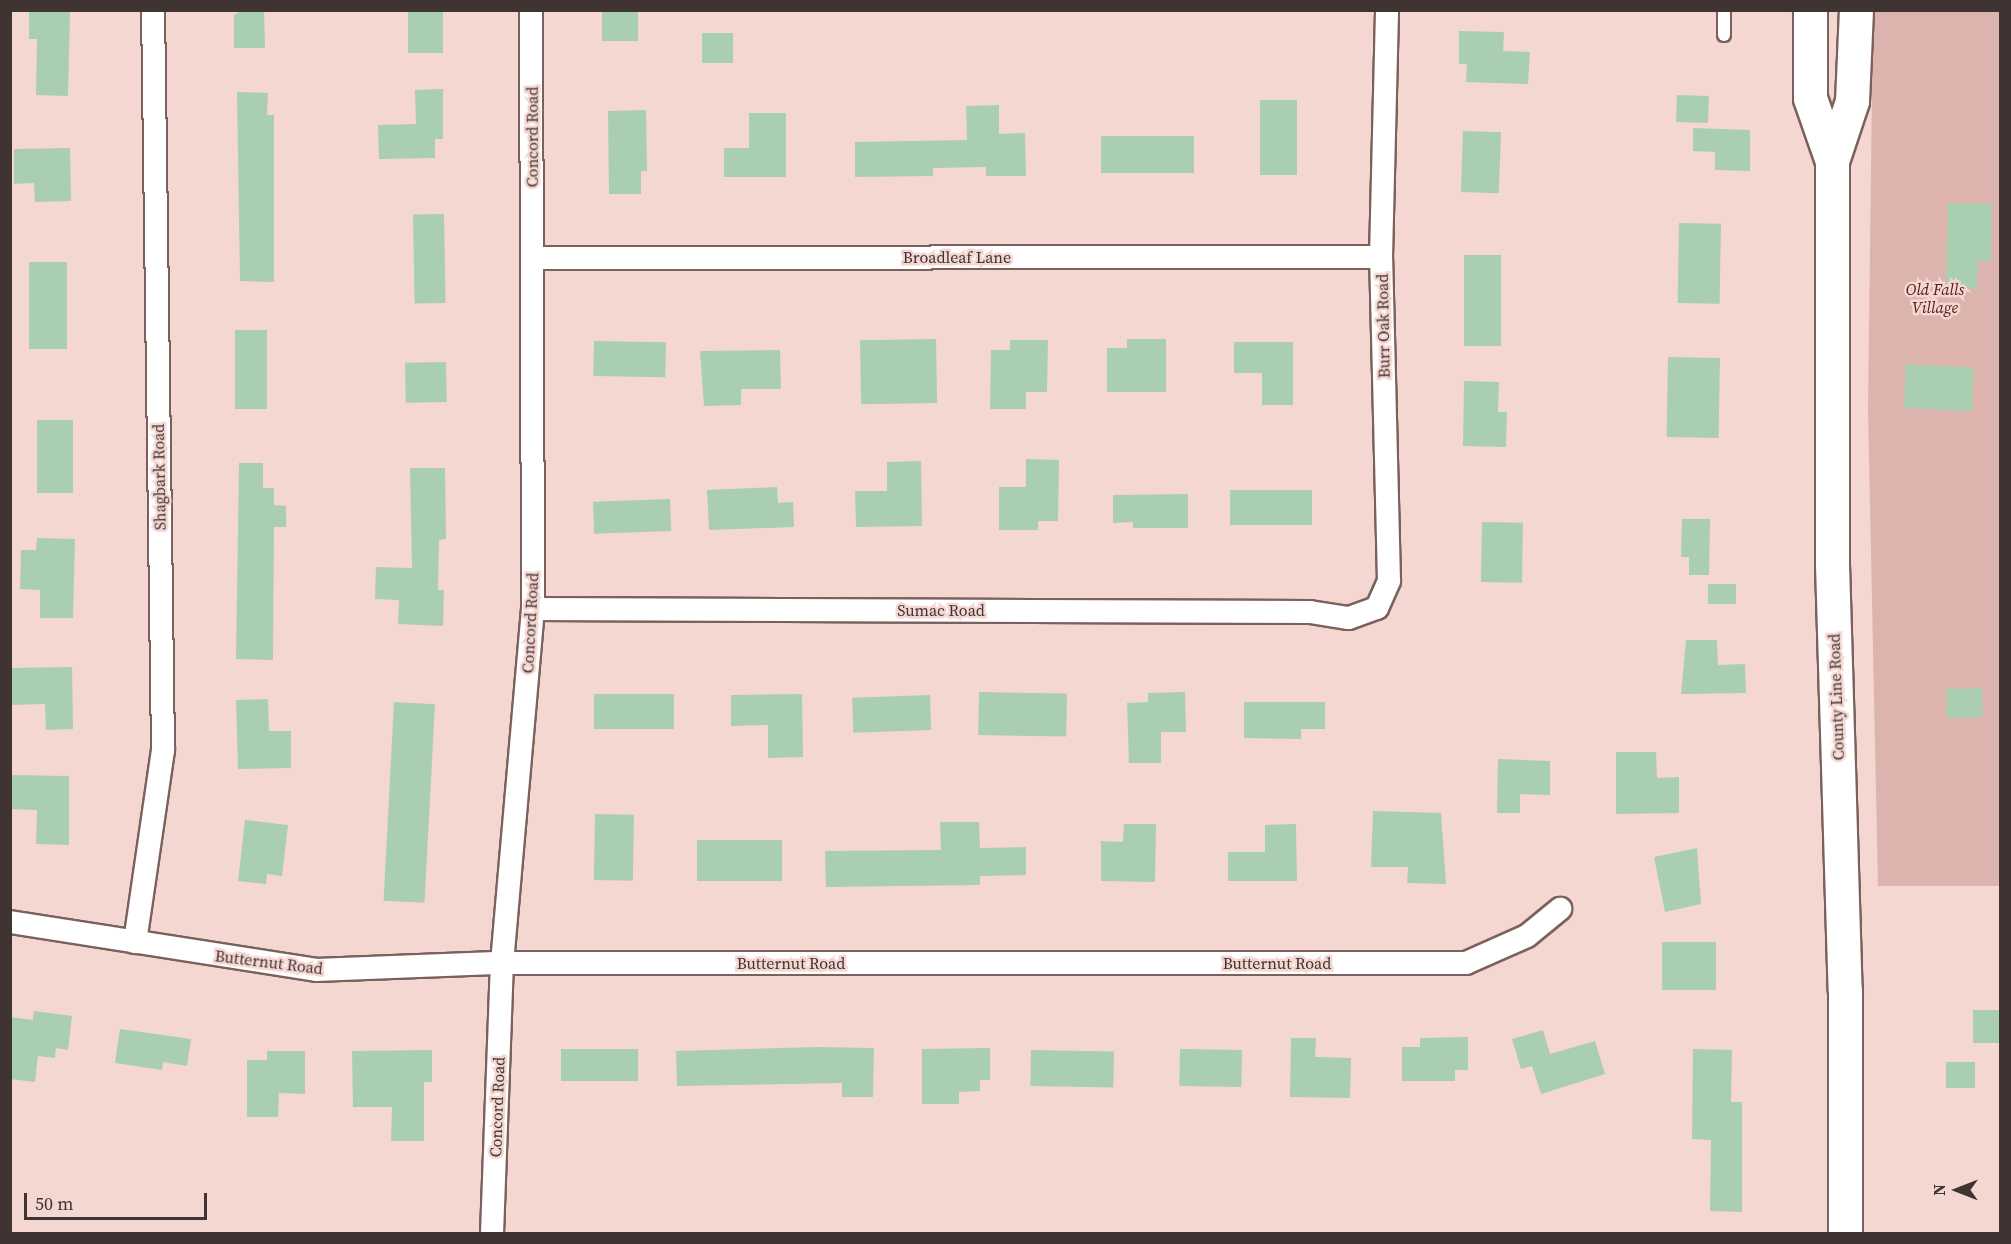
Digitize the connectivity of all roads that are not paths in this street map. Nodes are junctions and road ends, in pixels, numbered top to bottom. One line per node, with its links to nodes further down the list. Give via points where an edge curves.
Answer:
1 (153, 10): 15 (street, Shagbark Road, via 163,750)
2 (531, 10): 10 (street, Concord Road)
3 (1387, 10): 9 (street, Burr Oak Road)
4 (1724, 10): 7 (lane)
5 (1810, 10): 8 (main road, County Line Road, via 1810,98)
6 (1856, 10): 8 (main road, County Line Road, via 1852,101)
7 (1724, 35)
8 (1832, 161): 18 (main road, County Line Road, via 1832,564 1845,981)
9 (1381, 256): 10 (street, Broadleaf Lane); 12 (street, Burr Oak Road, via 1389,581 1377,608)
10 (533, 258): 11 (street, Concord Road)
11 (533, 609): 12 (street, Sumac Road, via 1310,612); 16 (street, Concord Road)
12 (1349, 618)
13 (1560, 909): 16 (street, Butternut Road, via 1527,936 1466,963)
14 (10, 922): 15 (street, Butternut Road)
15 (135, 942): 16 (street, Butternut Road, via 316,970)
16 (502, 963): 17 (street, Concord Road)
17 (492, 1233)
18 (1845, 1233)

